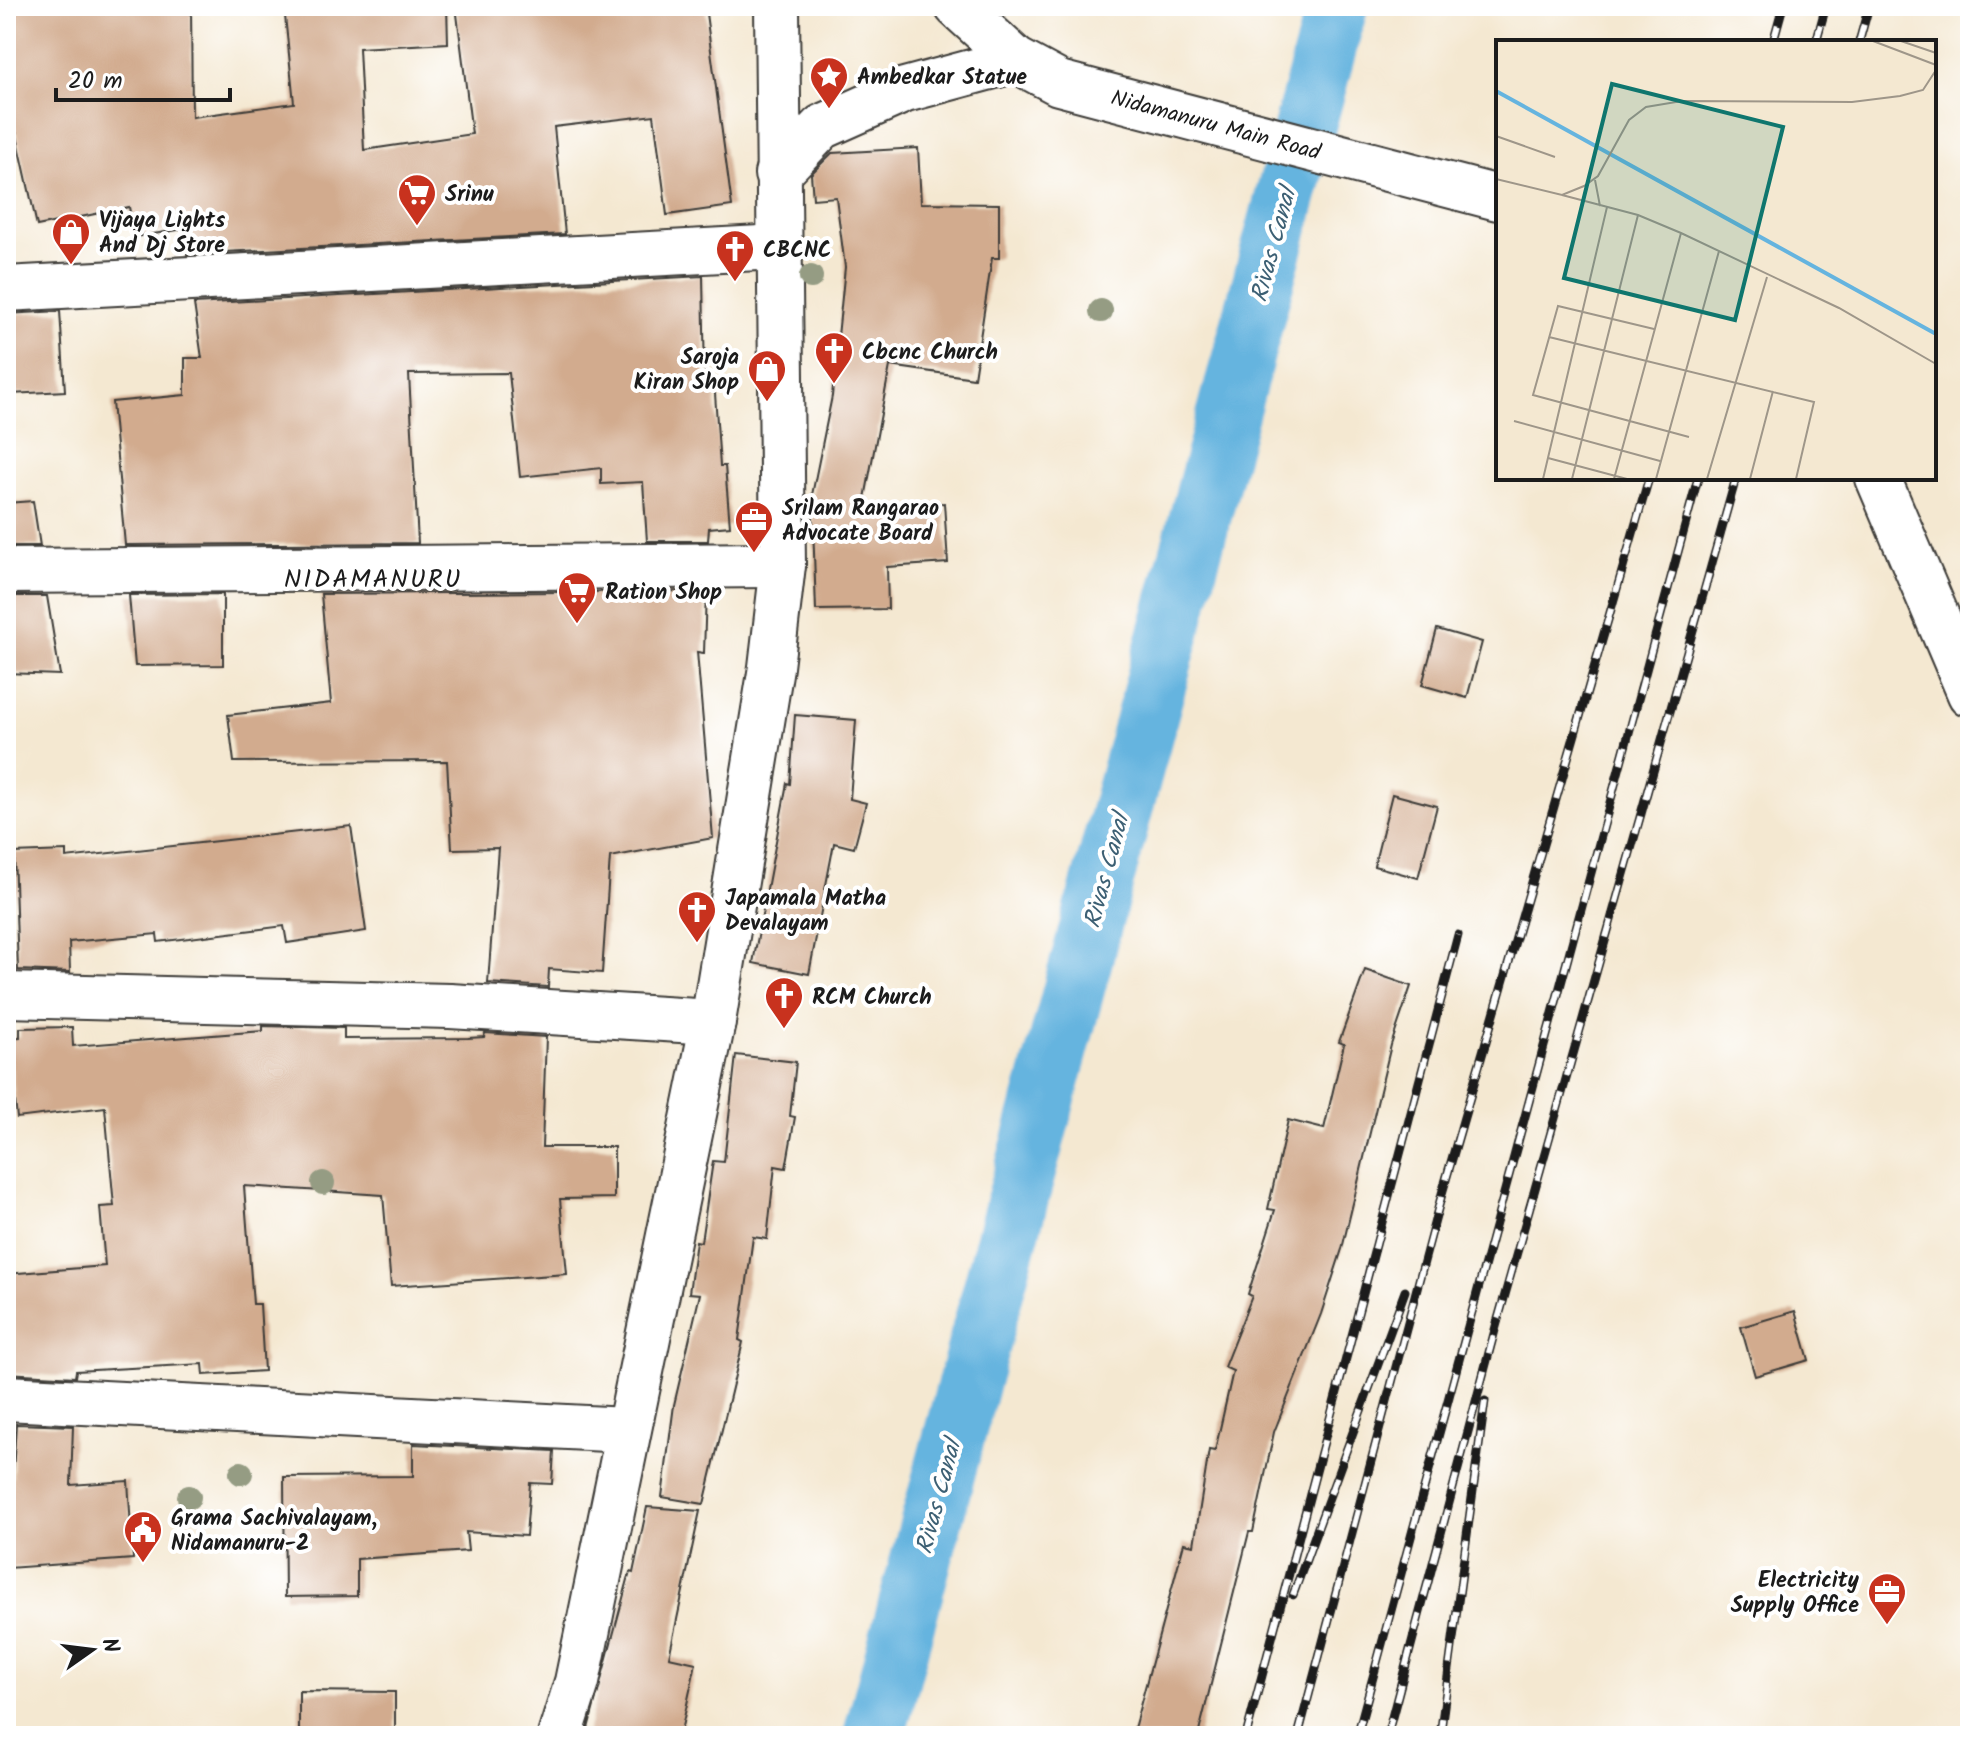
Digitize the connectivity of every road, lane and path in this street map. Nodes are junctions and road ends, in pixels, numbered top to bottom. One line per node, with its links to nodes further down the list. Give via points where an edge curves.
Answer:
1 (777, 6): 4 (street)
2 (957, 6): 3 (street, Nidamanuru Main Road)
3 (1016, 60): 4 (street, via 905,90 822,127); 5 (street, Nidamanuru Main Road, via 1059,83)
4 (777, 174): 6 (street)
5 (1496, 197)
6 (778, 247): 7 (street); 9 (street)
7 (6, 289)
8 (1879, 480): 11 (street)
9 (783, 565): 10 (street); 13 (street)
10 (6, 571)
11 (1970, 694)
12 (6, 995): 13 (street, via 450,1006)
13 (713, 1022): 15 (street)
14 (6, 1398): 15 (street)
15 (626, 1430): 16 (street, via 577,1682)
16 (560, 1736)

